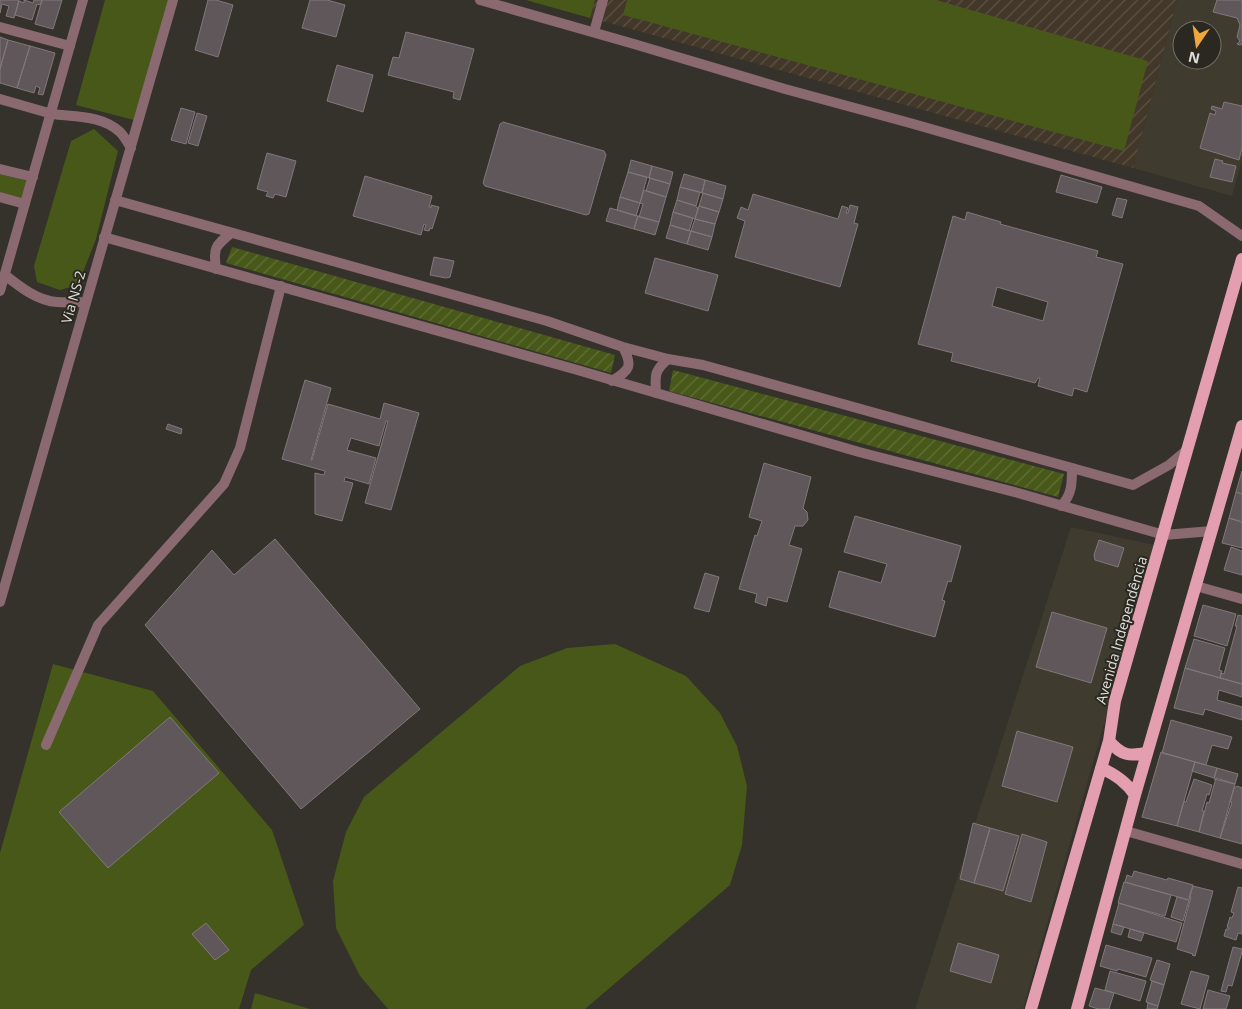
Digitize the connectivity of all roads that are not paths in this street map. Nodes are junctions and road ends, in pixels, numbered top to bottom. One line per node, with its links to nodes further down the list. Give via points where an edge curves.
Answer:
1 (84, 0): 7 (street)
2 (173, 0): 10 (street, Via NS-2)
3 (480, 0): 6 (street)
4 (603, 0): 6 (street)
5 (0, 27): 7 (street)
6 (594, 32): 18 (street, via 1199,206)
7 (70, 46): 9 (street)
8 (0, 99): 9 (street)
9 (52, 114): 10 (street, via 106,122 120,132); 12 (street)
10 (131, 148): 14 (street, Via NS-2)
11 (0, 169): 12 (street)
12 (32, 177): 15 (street)
13 (0, 197): 15 (street)
14 (115, 200): 16 (street); 17 (street, Via NS-2)
15 (25, 204): 21 (street)
16 (231, 234): 20 (street, via 216,247); 25 (street, via 547,321)
17 (104, 236): 20 (street); 24 (street, Via NS-2)
18 (1242, 236)
19 (1242, 259): 30 (main road, Avenida Independência)
20 (216, 269): 22 (street)
21 (2, 275): 23 (street); 24 (street, via 41,298 56,302)
22 (281, 286): 27 (street); 39 (street, via 240,448 224,484 98,625)
23 (0, 291)
24 (86, 302): 37 (street, Via NS-2)
25 (623, 347): 26 (street); 27 (street, via 629,357 629,365 626,373)
26 (668, 359): 28 (street, via 655,374); 31 (street, via 703,365)
27 (612, 381): 28 (street)
28 (656, 393): 32 (street)
29 (1242, 426): 33 (main road)
30 (1188, 449): 31 (street, via 1169,465 1133,485); 34 (main road, Avenida Independência)
31 (1072, 468): 32 (street, via 1070,494)
32 (1061, 506): 34 (street)
33 (1212, 531): 34 (street); 35 (main road)
34 (1164, 535): 38 (main road, Avenida Independência, via 1116,701)
35 (1196, 586): 36 (street); 40 (main road)
36 (1242, 599)
37 (0, 602)
38 (1109, 741): 40 (main road, via 1126,754); 41 (main road, Avenida Independência)
39 (46, 745)
40 (1148, 753): 42 (main road)
41 (1101, 768): 42 (main road, via 1127,784); 45 (main road, Avenida Independência)
42 (1135, 795): 43 (main road)
43 (1126, 831): 44 (street); 46 (main road)
44 (1242, 864)
45 (1031, 1009)
46 (1077, 1009)

